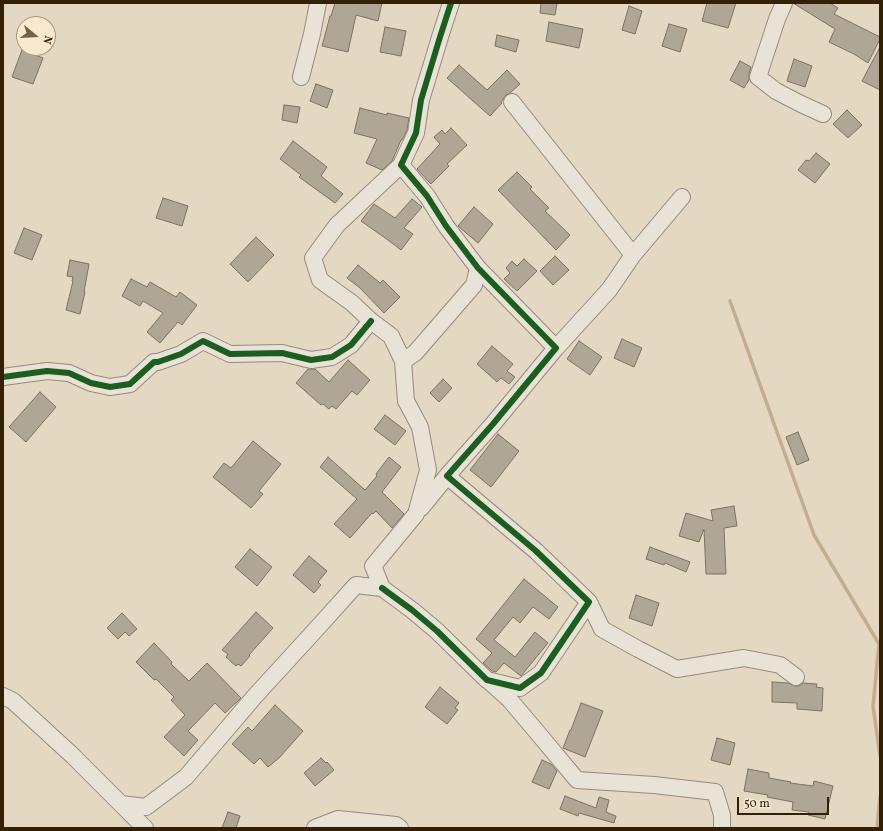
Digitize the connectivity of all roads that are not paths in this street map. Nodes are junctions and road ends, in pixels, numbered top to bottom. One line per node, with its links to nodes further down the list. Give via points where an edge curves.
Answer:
1 (318, 3): 4 (street)
2 (451, 3): 7 (street, via 421,100 416,132)
3 (784, 3): 6 (street, via 758,77 776,91)
4 (302, 77)
5 (512, 102): 9 (street)
6 (823, 114)
7 (401, 165): 10 (street); 11 (street, via 337,225 314,258 320,280 352,303)
8 (682, 197): 9 (street)
9 (633, 255): 12 (street, via 609,290)
10 (478, 268): 12 (street); 13 (street, via 474,285 416,353)
11 (371, 321): 13 (street, via 391,336); 14 (street, via 351,344 332,357 311,360 282,353 230,354 203,341 181,354 154,362 130,384 110,387 91,383 68,373 47,371)
12 (556, 348): 15 (street)
13 (403, 361): 16 (street, via 406,401 420,427 428,470)
14 (3, 377)
15 (447, 476): 16 (street); 18 (street, via 536,551)
16 (416, 514): 17 (street, via 373,566)
17 (382, 588): 20 (street, via 437,631); 22 (street, via 356,584 186,777 146,807)
18 (588, 602): 19 (street, via 602,629 677,669 744,658 780,665); 20 (street, via 541,673 520,688)
19 (796, 677)
20 (487, 680): 26 (street, via 509,699 577,780 715,792 722,815)
21 (3, 696): 22 (street, via 67,751)
22 (121, 804): 23 (street)
23 (145, 828)
24 (315, 828): 25 (street, via 338,820 396,825)
25 (400, 828)
26 (722, 828)

